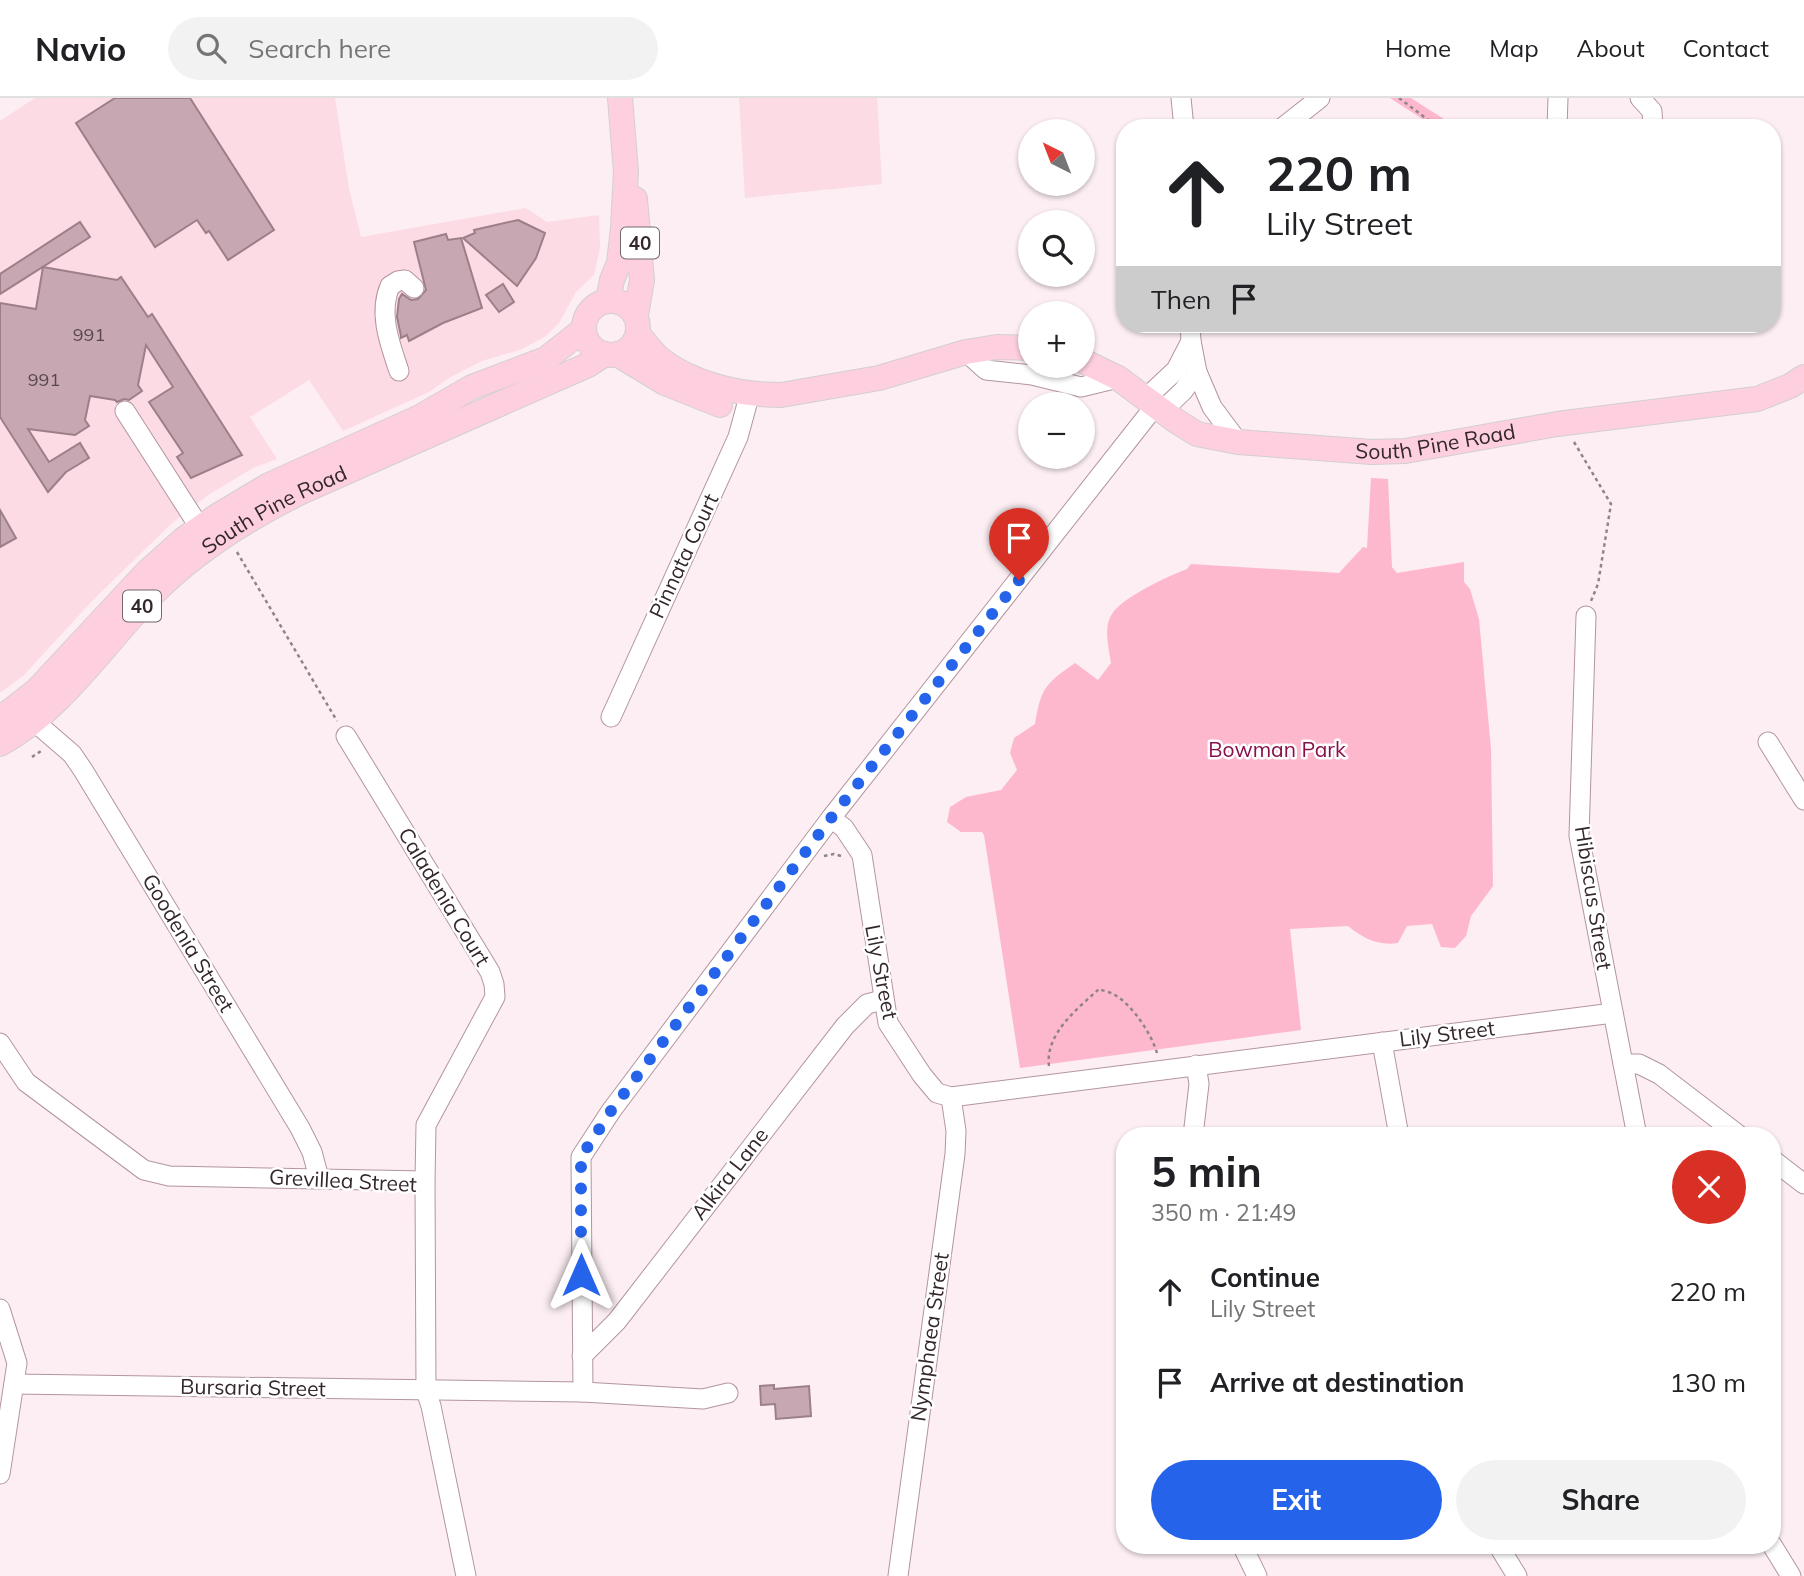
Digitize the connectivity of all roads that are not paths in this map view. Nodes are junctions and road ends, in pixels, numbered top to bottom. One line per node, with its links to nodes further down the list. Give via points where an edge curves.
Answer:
1 (620, 98): 10 (main road, 40)
2 (1181, 98): 6 (street)
3 (1320, 98): 7 (street)
4 (1558, 98): 8 (street)
5 (1640, 98): 9 (street, via 1652,111)
6 (1183, 119)
7 (1293, 119)
8 (1557, 119)
9 (1652, 119)
10 (626, 172): 12 (main road, 40, via 621,251); 13 (main road, 40, via 637,204 640,244)
11 (414, 288): 20 (street, via 405,280 398,281 390,286 384,305 390,346)
12 (608, 300): 13 (main road, via 624,303); 14 (main road, 40, via 588,313)
13 (637, 325): 18 (main road, 40, via 631,347); 24 (main road, via 657,356 672,367)
14 (584, 329): 18 (main road, via 590,345); 28 (main road, South Pine Road / 40, via 546,359 472,387 420,417 269,485)
15 (1191, 333): 21 (street); 25 (street, via 1176,370)
16 (1018, 348): 17 (main road)
17 (966, 352): 23 (street, via 986,370 1081,387); 24 (main road, via 879,377)
18 (611, 354): 24 (main road, via 716,403); 32 (main road, South Pine Road / 40, via 261,512 195,556 155,592)
19 (1095, 367): 23 (main road, South Pine Road)
20 (400, 371)
21 (1198, 372): 25 (street, via 1183,391); 27 (street, via 1212,407)
22 (1804, 377): 27 (main road, South Pine Road, via 1757,399 1557,424 1405,451)
23 (1118, 378): 25 (main road, South Pine Road)
24 (749, 401): 30 (street, Pinnata Court, via 736,443)
25 (1154, 405): 27 (main road, South Pine Road, via 1197,434); 37 (street)
26 (125, 411): 28 (street)
27 (1238, 442)
28 (200, 528): 31 (main road, South Pine Road / 40, via 146,573 36,691)
29 (1586, 616): 39 (street, Hibiscus Street, via 1580,836)
30 (611, 717)
31 (0, 719)
32 (36, 722): 35 (main road, South Pine Road / 40); 50 (street, Goodenia Street, via 83,770 300,1128)
33 (346, 736): 51 (street, Caladenia Court, via 494,984 495,997 426,1125)
34 (1768, 743): 36 (street)
35 (0, 744)
36 (1804, 800)
37 (831, 818): 38 (street, Lily Street, via 844,828 862,855); 54 (street, via 581,1157)
38 (882, 1000): 44 (street, Lily Street, via 887,1023 922,1074 937,1093); 54 (street, Alkira Lane, via 867,1004 845,1026 617,1321)
39 (1613, 1013): 41 (street, Lily Street); 42 (street, Hibiscus Street)
40 (0, 1042): 50 (street, Grevillea Street, via 26,1082 144,1170 169,1175)
41 (1382, 1042): 43 (street, Lily Street); 46 (street)
42 (1623, 1064): 47 (street, Hibiscus Street); 48 (street, via 1639,1064 1659,1074)
43 (1195, 1065): 44 (street, Lily Street); 45 (street, via 1199,1084)
44 (951, 1097): 64 (street, Nymphaea Street, via 955,1154)
45 (1194, 1127)
46 (1397, 1127)
47 (1635, 1127)
48 (1728, 1127)
49 (1781, 1166): 52 (street)
50 (319, 1178): 51 (street, Grevillea Street)
51 (425, 1181): 56 (street, Grevillea Street)
52 (1804, 1184)
53 (0, 1309): 55 (street, via 17,1363)
54 (582, 1356): 57 (street)
55 (13, 1384): 56 (street, Bursaria Street); 59 (street)
56 (425, 1391): 57 (street, Bursaria Street); 63 (street, Grevillea Street)
57 (583, 1392): 58 (street, Bursaria Street, via 703,1399)
58 (728, 1393)
59 (0, 1474)
60 (1246, 1554): 65 (street)
61 (1503, 1554): 66 (street)
62 (1778, 1554): 67 (street)
63 (466, 1576)
64 (898, 1576)
65 (1257, 1576)
66 (1517, 1576)
67 (1791, 1576)

